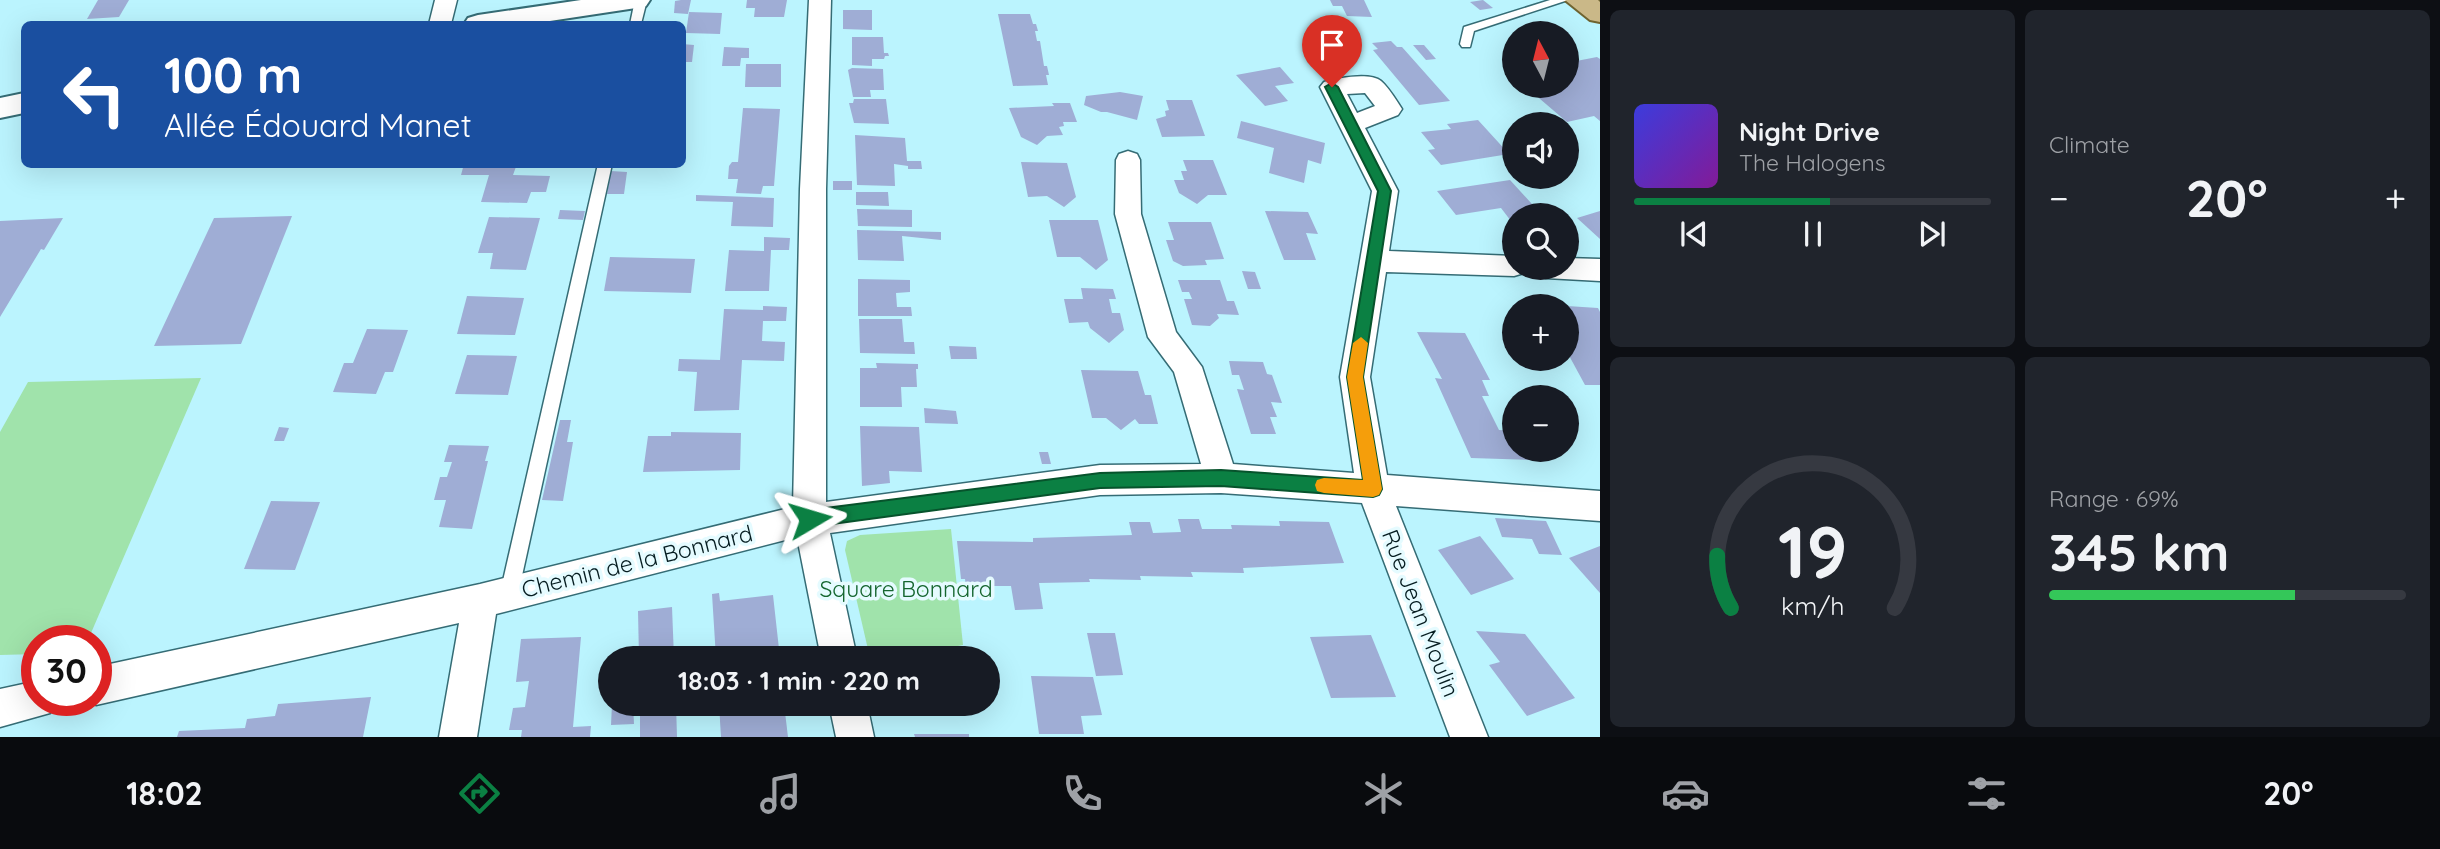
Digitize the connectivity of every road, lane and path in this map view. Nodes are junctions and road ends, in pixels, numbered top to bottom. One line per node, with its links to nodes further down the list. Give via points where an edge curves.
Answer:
1 (446, 0): 8 (street)
2 (639, 0): 6 (street); 10 (lane)
3 (820, 0): 24 (street, via 812,203)
4 (1562, 0): 11 (lane, via 1468,29)
5 (1579, 0): 7 (main road)
6 (555, 6): 9 (street)
7 (1600, 14)
8 (441, 21)
9 (491, 21)
10 (636, 21)
11 (1466, 44)
12 (21, 104): 13 (street)
13 (0, 108)
14 (1351, 125): 17 (street, Rue Jean Moulin, via 1385,191)
15 (1128, 160): 21 (street, via 1128,214 1163,337 1187,367)
16 (604, 168): 25 (lane, Chemin de la Bonnard)
17 (1373, 261): 18 (street); 22 (street, Rue Jean Moulin, via 1355,377)
18 (1502, 266)
19 (1579, 269): 20 (street)
20 (1600, 270)
21 (1221, 478): 22 (street, Chemin de la Bonnard); 24 (street, Chemin de la Bonnard, via 1100,480)
22 (1373, 489): 23 (street, Chemin de la Bonnard); 33 (street, Rue Jean Moulin)
23 (1600, 506)
24 (810, 519): 25 (street, Chemin de la Bonnard); 26 (street)
25 (495, 597): 27 (street, Chemin de la Bonnard); 31 (street)
26 (836, 646)
27 (112, 682)
28 (21, 703): 29 (street)
29 (0, 708)
30 (851, 716): 32 (street)
31 (458, 737)
32 (855, 737)
33 (1469, 737)

